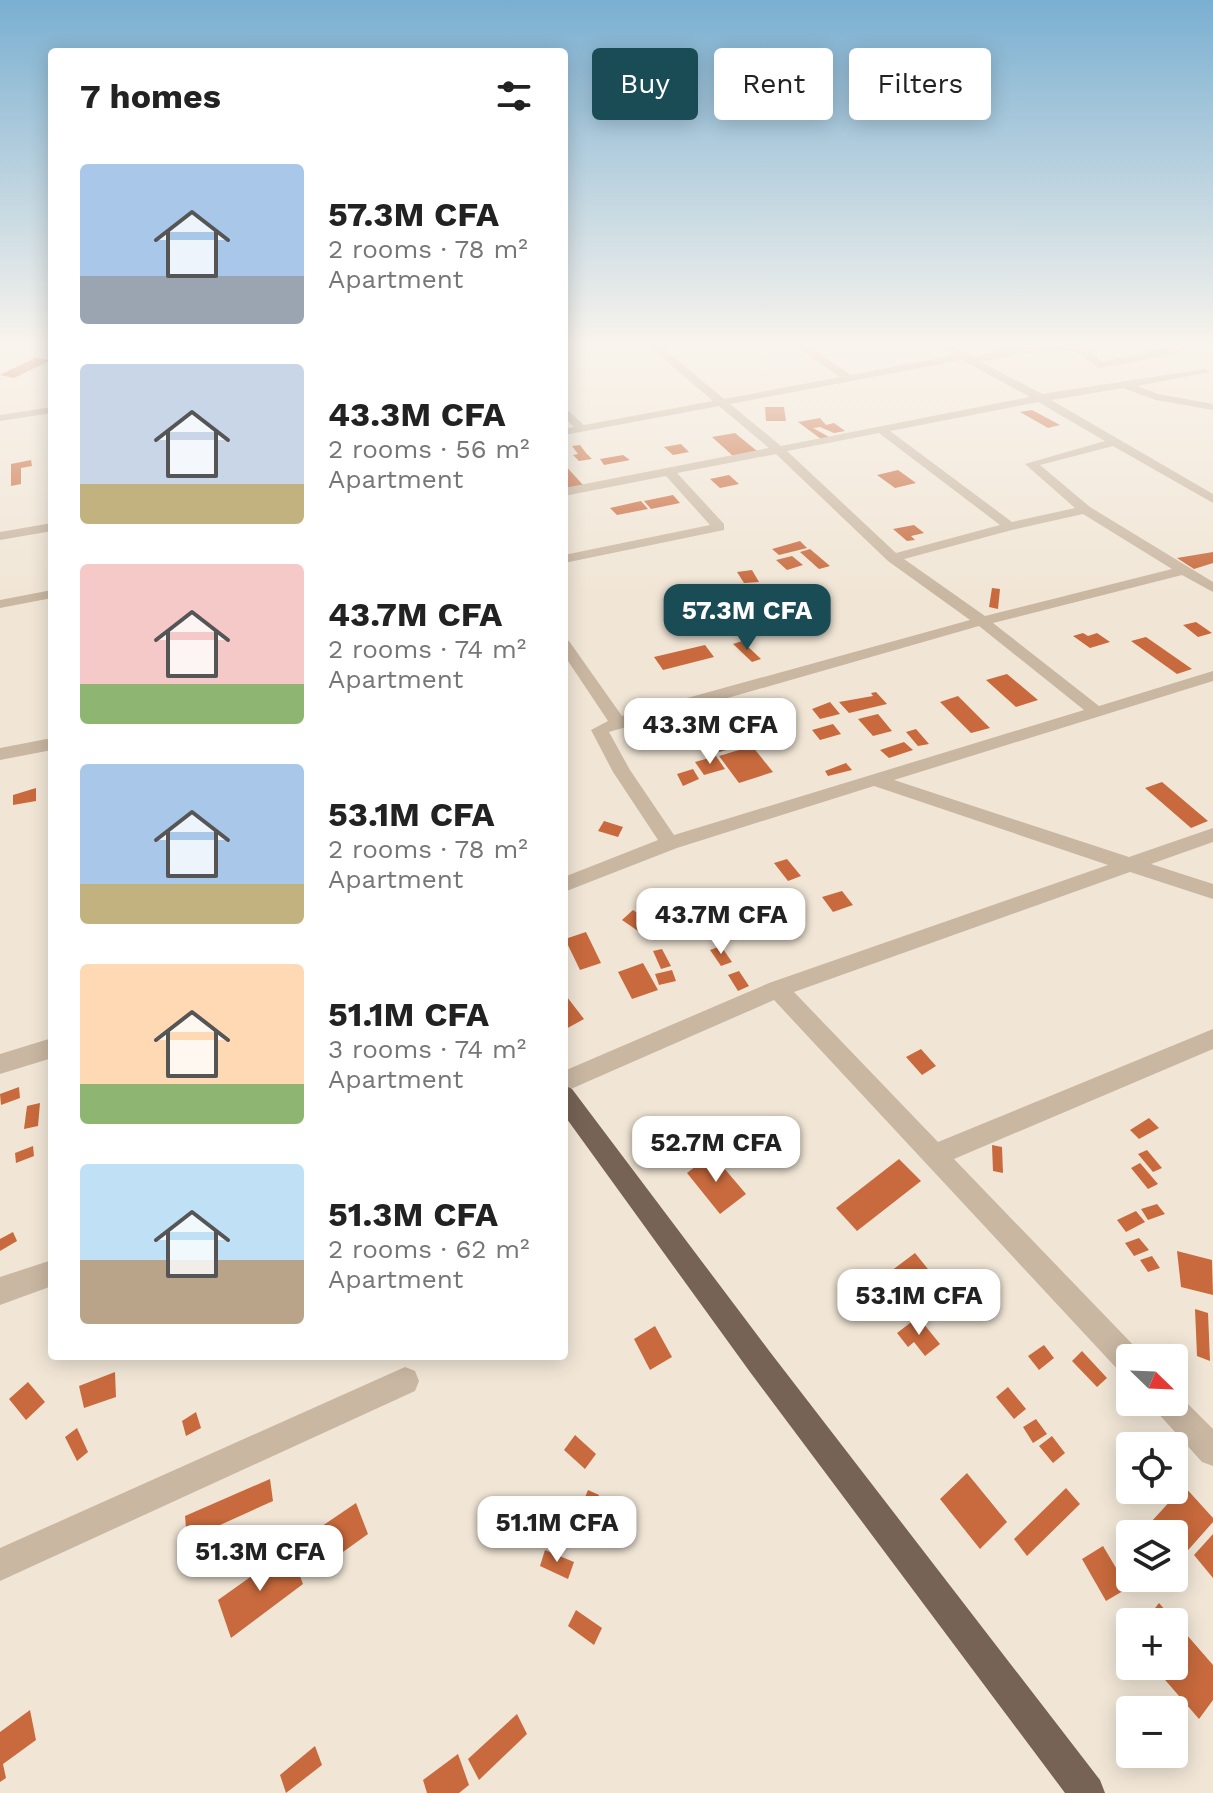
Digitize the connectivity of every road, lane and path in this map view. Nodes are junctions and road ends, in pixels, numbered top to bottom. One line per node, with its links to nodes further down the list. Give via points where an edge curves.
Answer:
1 (579, 426): 6 (street)
2 (599, 426): 6 (street)
3 (750, 426): 10 (street)
4 (908, 426): 8 (street)
5 (1086, 426): 9 (street)
6 (582, 429): 7 (street)
7 (568, 431)
8 (883, 431): 10 (street); 15 (street)
9 (1113, 442): 13 (street); 14 (street, via 1031,464)
10 (780, 451): 11 (street); 19 (street)
11 (670, 473): 12 (street); 18 (street, via 719,527)
12 (568, 491)
13 (1213, 499)
14 (1085, 510): 15 (street); 20 (street)
15 (1010, 526): 19 (street)
16 (48, 528): 17 (street)
17 (0, 536)
18 (568, 558)
19 (893, 558): 24 (street)
20 (1185, 570): 21 (street); 24 (street)
21 (1213, 588)
22 (48, 595): 23 (street)
23 (0, 604)
24 (982, 621): 27 (street); 28 (street)
25 (568, 650): 28 (street)
26 (1213, 676): 27 (street)
27 (1095, 711): 31 (street)
28 (618, 723): 33 (street, via 599,730)
29 (48, 745): 30 (street)
30 (0, 754)
31 (877, 781): 33 (street); 34 (street)
32 (1213, 835): 34 (street)
33 (670, 843): 35 (street)
34 (1131, 864): 36 (street); 37 (street)
35 (568, 883)
36 (1213, 892)
37 (777, 989): 43 (street); 45 (street)
38 (1213, 1039): 40 (street)
39 (48, 1049): 42 (street)
40 (1188, 1050): 41 (street); 45 (street)
41 (1213, 1059)
42 (0, 1064)
43 (568, 1094)
44 (568, 1099): 53 (main road)
45 (936, 1155): 48 (street)
46 (48, 1274): 47 (street)
47 (0, 1291)
48 (1116, 1347)
49 (405, 1381): 52 (street)
50 (1180, 1416): 51 (street)
51 (1213, 1451)
52 (0, 1565)
53 (1087, 1793)

